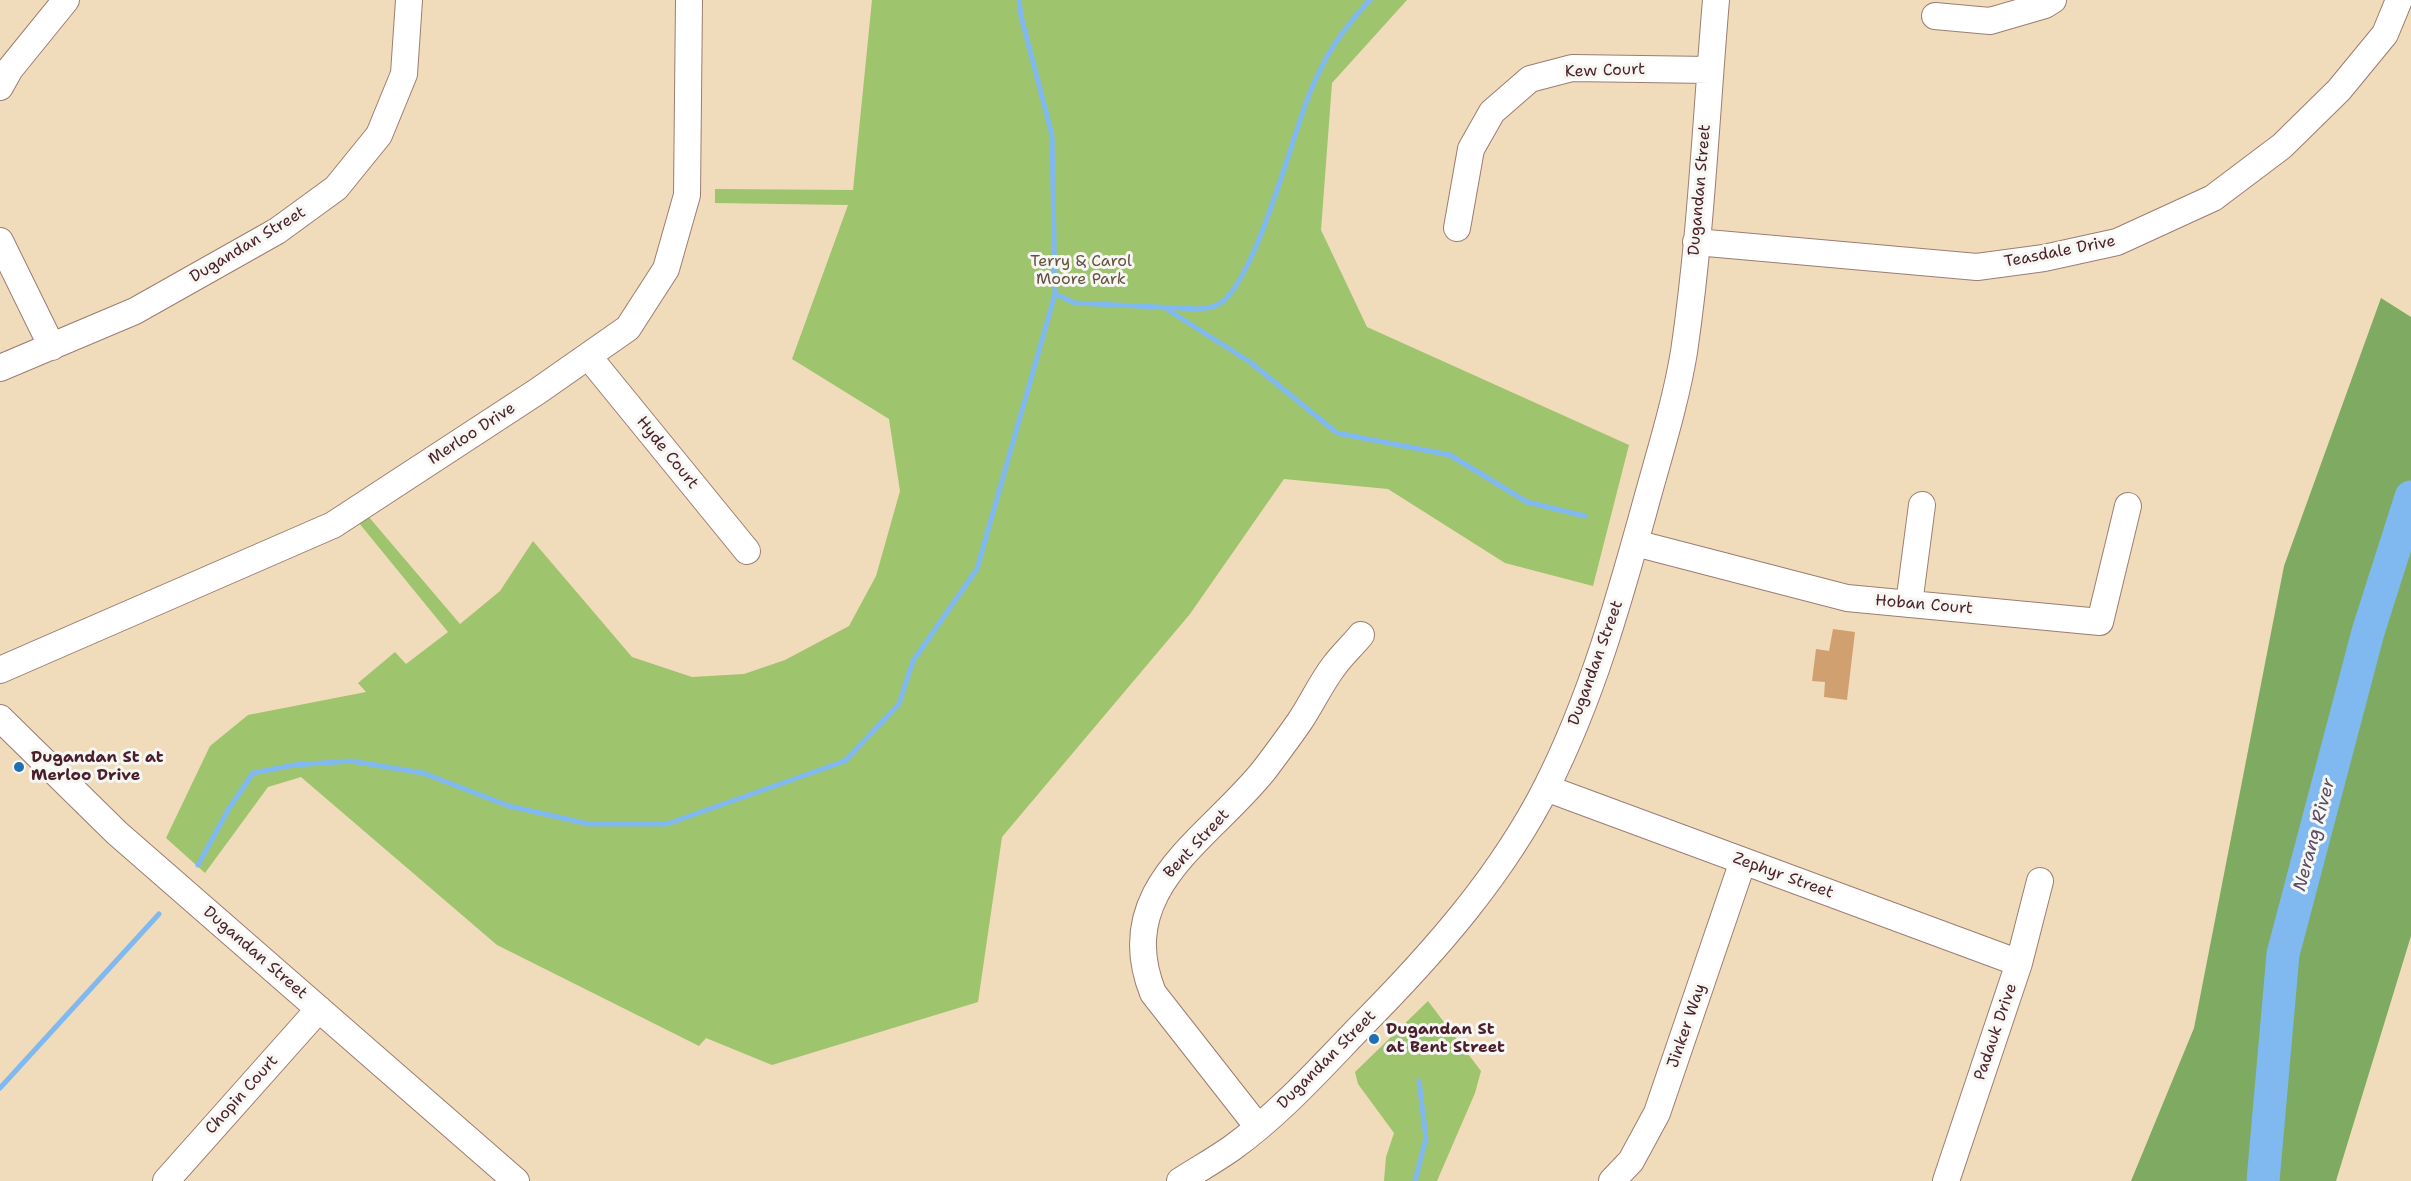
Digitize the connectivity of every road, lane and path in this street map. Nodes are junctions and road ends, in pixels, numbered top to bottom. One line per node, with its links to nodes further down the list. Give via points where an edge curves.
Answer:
1 (66, 0): 9 (street)
2 (409, 0): 13 (street, Dugandan Street, via 404,74 379,135 336,188 277,231 135,311)
3 (689, 0): 14 (street, Merloo Drive, via 687,195 666,268 628,328)
4 (1716, 0): 8 (street, Dugandan Street)
5 (2053, 0): 7 (street, via 1990,21)
6 (2399, 0): 12 (street, Teasdale Drive, via 2385,34 2339,90 2282,146 2213,198 2117,242 1977,267)
7 (1935, 16)
8 (1710, 70): 10 (street, Kew Court, via 1572,68 1530,79 1492,112 1471,149); 12 (street, Dugandan Street)
9 (0, 87)
10 (1457, 228)
11 (0, 241): 13 (street)
12 (1696, 242): 18 (street, Dugandan Street, via 1683,357)
13 (52, 347): 15 (street, Dugandan Street)
14 (588, 356): 19 (street, Hyde Court); 22 (street, Merloo Drive, via 333,525)
15 (0, 368)
16 (1922, 505): 20 (street)
17 (2128, 506): 20 (street, Hoban Court, via 2100,622)
18 (1635, 543): 20 (street, Hoban Court, via 1847,598); 24 (street, Dugandan Street, via 1589,689)
19 (747, 550)
20 (1910, 604)
21 (1361, 636): 29 (street, Bent Street, via 1333,667 1264,769 1166,874 1144,924 1145,973 1153,993)
22 (0, 670)
23 (0, 718): 28 (street, Dugandan Street, via 117,833)
24 (1546, 788): 25 (street, Zephyr Street); 29 (street, Dugandan Street, via 1497,869 1443,939)
25 (1743, 861): 27 (street, Zephyr Street); 33 (street, Jinker Way, via 1657,1113 1631,1161)
26 (2040, 881): 27 (street, Padauk Drive)
27 (2019, 963): 34 (street, Padauk Drive)
28 (319, 1009): 30 (street, Chopin Court); 31 (street, Dugandan Street)
29 (1258, 1127): 32 (street, Dugandan Street)
30 (165, 1181)
31 (516, 1181)
32 (1180, 1181)
33 (1612, 1181)
34 (1946, 1181)

